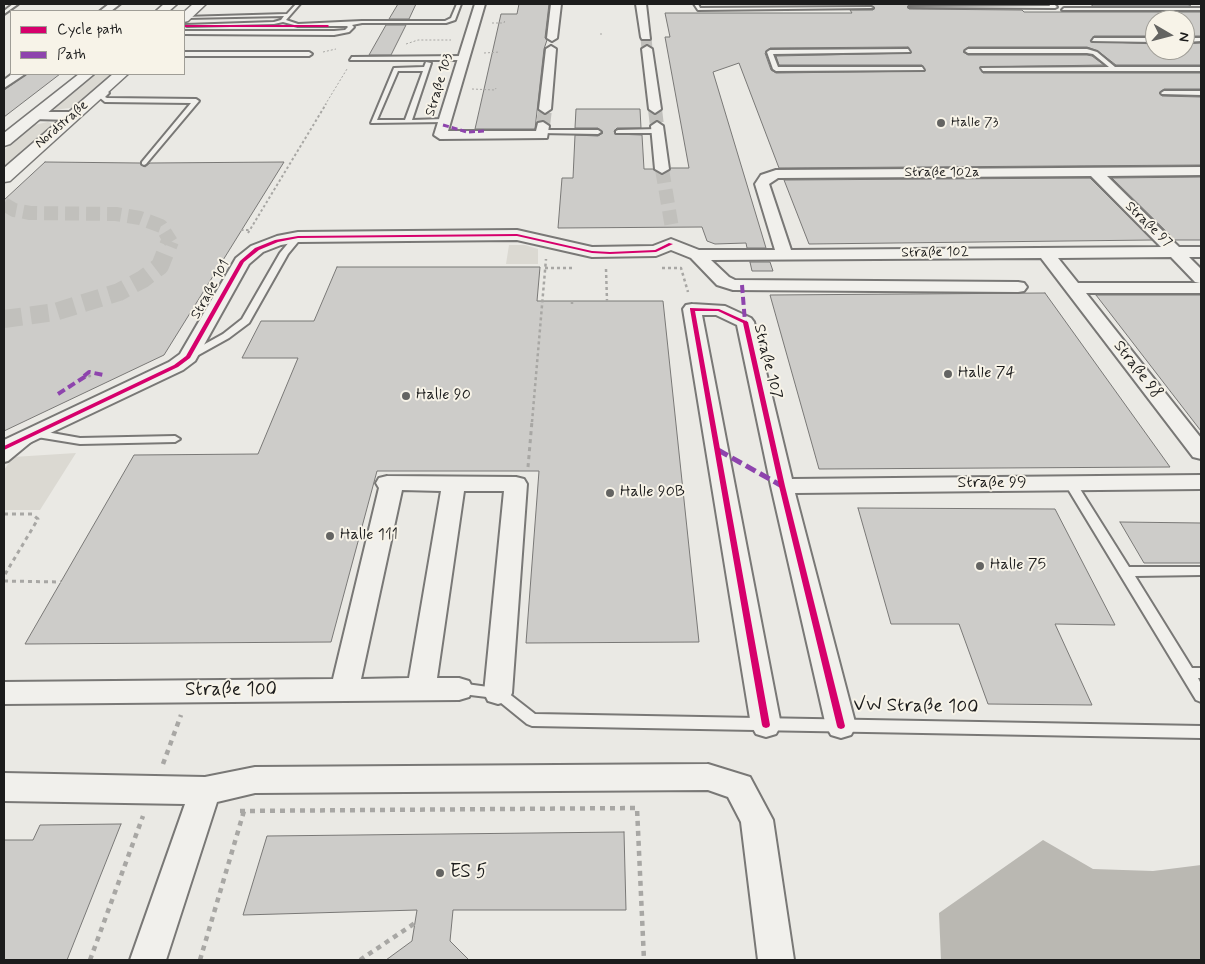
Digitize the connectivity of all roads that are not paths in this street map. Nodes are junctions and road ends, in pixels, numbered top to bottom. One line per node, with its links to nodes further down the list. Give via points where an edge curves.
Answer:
1 (16, 4): 16 (lane)
2 (200, 4): 18 (street)
3 (205, 4): 18 (lane)
4 (298, 4): 17 (lane)
5 (459, 4): 20 (lane, via 451,21)
6 (480, 4): 35 (street, Straße 103)
7 (556, 4): 55 (street)
8 (641, 4): 56 (street)
9 (696, 4): 13 (lane, via 698,9)
10 (1051, 4): 11 (lane, via 1054,7)
11 (952, 6): 12 (lane)
12 (911, 7)
13 (871, 8)
14 (1064, 9): 15 (lane)
15 (1201, 9)
16 (4, 13)
17 (288, 15): 18 (lane); 19 (lane)
18 (186, 21): 19 (lane, via 267,24); 21 (lane)
19 (283, 21): 21 (lane)
20 (348, 24): 21 (lane); 22 (lane, via 352,27 347,31)
21 (328, 27): 22 (lane)
22 (334, 33): 23 (lane)
23 (185, 34)
24 (1094, 40): 25 (lane)
25 (1145, 40)
26 (968, 51): 27 (lane)
27 (1043, 51): 28 (lane); 32 (lane)
28 (1067, 51): 33 (lane); 44 (lane, via 1095,53)
29 (908, 52): 41 (lane, via 770,52 776,69)
30 (185, 54): 31 (lane)
31 (309, 54)
32 (1050, 57)
33 (1074, 57)
34 (430, 58): 35 (lane); 36 (lane); 40 (lane)
35 (463, 58): 60 (street, Straße 103)
36 (352, 59)
37 (1148, 62): 45 (lane, via 1130,62)
38 (1056, 63): 42 (lane)
39 (1081, 63): 43 (lane)
40 (426, 69): 59 (lane); 59 (lane, via 396,69 373,122)
41 (922, 69)
42 (1064, 69): 43 (lane); 47 (lane)
43 (1088, 69): 44 (lane)
44 (1114, 69): 45 (lane)
45 (1140, 69): 46 (lane)
46 (1201, 69)
47 (983, 70)
48 (18, 75): 51 (street)
49 (86, 75): 57 (street, Nordstraße)
50 (120, 75): 52 (street, Nordstraße)
51 (4, 85)
52 (104, 89): 58 (street, Nordstraße); 68 (lane, via 106,93 102,97 105,100 196,102)
53 (1164, 93): 54 (lane)
54 (1201, 93)
55 (545, 109)
56 (655, 109)
57 (36, 116): 58 (street); 61 (street, Nordstraße)
58 (72, 116): 71 (street, Nordstraße)
59 (408, 121): 60 (lane)
60 (444, 121): 63 (street, Straße 103, via 440,136)
61 (19, 129): 66 (street); 67 (street, Nordstraße)
62 (657, 129): 65 (lane); 69 (street)
63 (542, 131): 64 (lane)
64 (598, 132)
65 (618, 132)
66 (4, 135)
67 (4, 141)
68 (144, 163)
69 (662, 168)
70 (1201, 171): 72 (street, Straße 102a)
71 (9, 172): 73 (street)
72 (1095, 172): 77 (street, Straße 97); 80 (street, Straße 102a, via 776,174 766,178 762,184)
73 (4, 185)
74 (298, 236): 75 (street, Straße 101, via 530,237 592,252 610,253 656,251); 85 (lane, via 284,253 246,321); 85 (street, Straße 101, via 257,249 242,261)
75 (671, 236): 79 (street, Straße 102)
76 (1045, 252): 77 (street, Straße 102); 80 (street, Straße 102); 83 (street, Straße 98)
77 (1176, 252): 78 (street, Straße 102); 81 (street, Straße 97)
78 (1201, 252)
79 (697, 255): 80 (street, Straße 102); 82 (street, Straße 102, via 723,281 742,285)
80 (784, 255)
81 (1201, 278)
82 (1018, 287)
83 (1073, 288): 84 (street); 89 (street, Straße 98)
84 (1201, 288)
85 (188, 357): 86 (street, Straße 101, via 176,366)
86 (35, 433): 87 (lane, via 80,440); 88 (street, Straße 101); 90 (lane)
87 (175, 439)
88 (4, 448)
89 (1201, 452)
90 (4, 459)
91 (1201, 482): 93 (street, Straße 99)
92 (454, 483): 98 (street); 100 (street, via 390,483); 102 (street, via 516,484)
93 (1072, 484): 94 (street, Straße 99); 96 (lane)
94 (782, 486): 104 (street, Straße 107, via 745,322 719,310 692,309); 105 (street, Straße 107)
95 (1201, 571): 96 (lane)
96 (1125, 572): 97 (lane)
97 (1195, 673): 103 (lane)
98 (421, 689): 99 (street, Straße 100); 100 (street, Straße 100)
99 (459, 689): 102 (lane)
100 (344, 690): 101 (street, Straße 100)
101 (4, 693)
102 (498, 693): 104 (lane, VW Straße 100, via 532,720)
103 (1201, 696)
104 (766, 725): 105 (lane, VW Straße 100)
105 (841, 726): 106 (lane, VW Straße 100)
106 (1201, 732)
107 (4, 787): 108 (street)
108 (205, 790): 109 (street); 110 (street, via 255,780 708,777 739,787 757,820)
109 (148, 960)
110 (776, 960)

